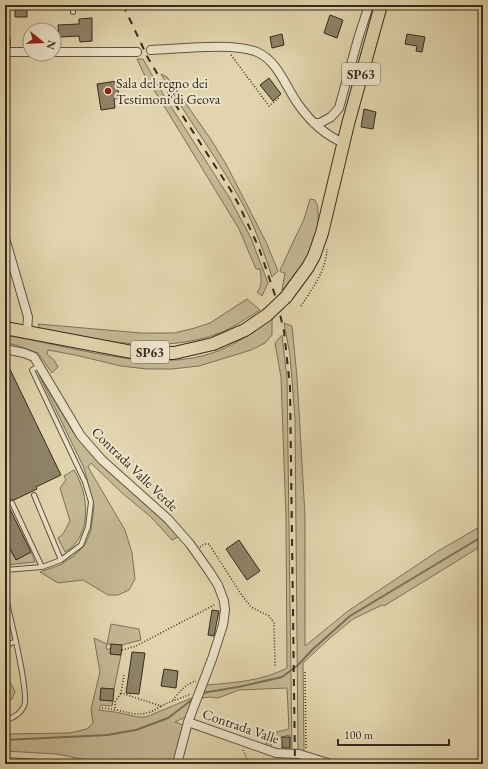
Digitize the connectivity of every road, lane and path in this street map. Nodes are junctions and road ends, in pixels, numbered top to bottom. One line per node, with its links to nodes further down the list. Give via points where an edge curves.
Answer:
1 (73, 5): 4 (lane)
2 (369, 5): 13 (street, via 339,108 320,123)
3 (381, 5): 14 (main road, SP63)
4 (73, 12)
5 (8, 40): 8 (lane)
6 (230, 47): 7 (street); 12 (path, via 231,56 269,106); 13 (street, via 256,52 266,57 277,68 297,103)
7 (151, 50)
8 (6, 52): 9 (street)
9 (22, 52)
10 (62, 52): 11 (street)
11 (137, 52)
12 (280, 97)
13 (314, 123): 14 (street)
14 (344, 143): 15 (main road, SP63)
15 (322, 233): 17 (path, via 326,236 327,255 320,277); 19 (main road, SP63, bridge, via 308,267 286,297 267,315 245,330 213,344 174,353 132,352)
16 (5, 238): 19 (street, via 28,317)
17 (301, 306)
18 (5, 328): 19 (main road, SP63)
19 (27, 332)
20 (5, 349): 21 (street, Contrada Valle Verde, via 34,357)
21 (40, 366): 24 (street, Contrada Valle Verde, via 89,446 168,519); 25 (lane, via 32,370 85,482 91,502 88,527 81,545)
22 (34, 495): 25 (lane)
23 (12, 503): 26 (lane)
24 (195, 551): 29 (street, Contrada Valle Verde, via 218,585); 33 (path, via 204,544 209,544 251,607 272,620)
25 (61, 560): 26 (lane)
26 (42, 567): 27 (lane)
27 (5, 570)
28 (5, 594): 30 (lane)
29 (224, 601): 32 (path, via 136,646); 36 (street, Contrada Valle Verde, via 223,625)
30 (16, 641): 31 (lane); 43 (lane, via 26,695 24,706 18,715)
31 (5, 646)
32 (122, 650)
33 (275, 666)
34 (305, 672): 46 (path)
35 (124, 675): 38 (path)
36 (203, 681): 37 (street, Contrada Valle Verde); 39 (path, via 192,682)
37 (199, 692): 39 (path); 44 (street, Contrada Valle Verde)
38 (121, 693): 40 (path); 42 (path)
39 (173, 700): 40 (path)
40 (161, 706): 42 (path, via 146,714)
41 (102, 708): 42 (path)
42 (115, 709)
43 (5, 721)
44 (188, 722): 45 (street, Contrada Valle); 49 (street, Contrada Valle Verde)
45 (241, 740): 46 (street, Contrada Valle, via 276,753); 50 (path, via 247,759)
46 (306, 756): 51 (street, Contrada Valle)
47 (5, 762): 48 (street)
48 (38, 764)
49 (177, 764)
50 (259, 764)
51 (331, 764)

